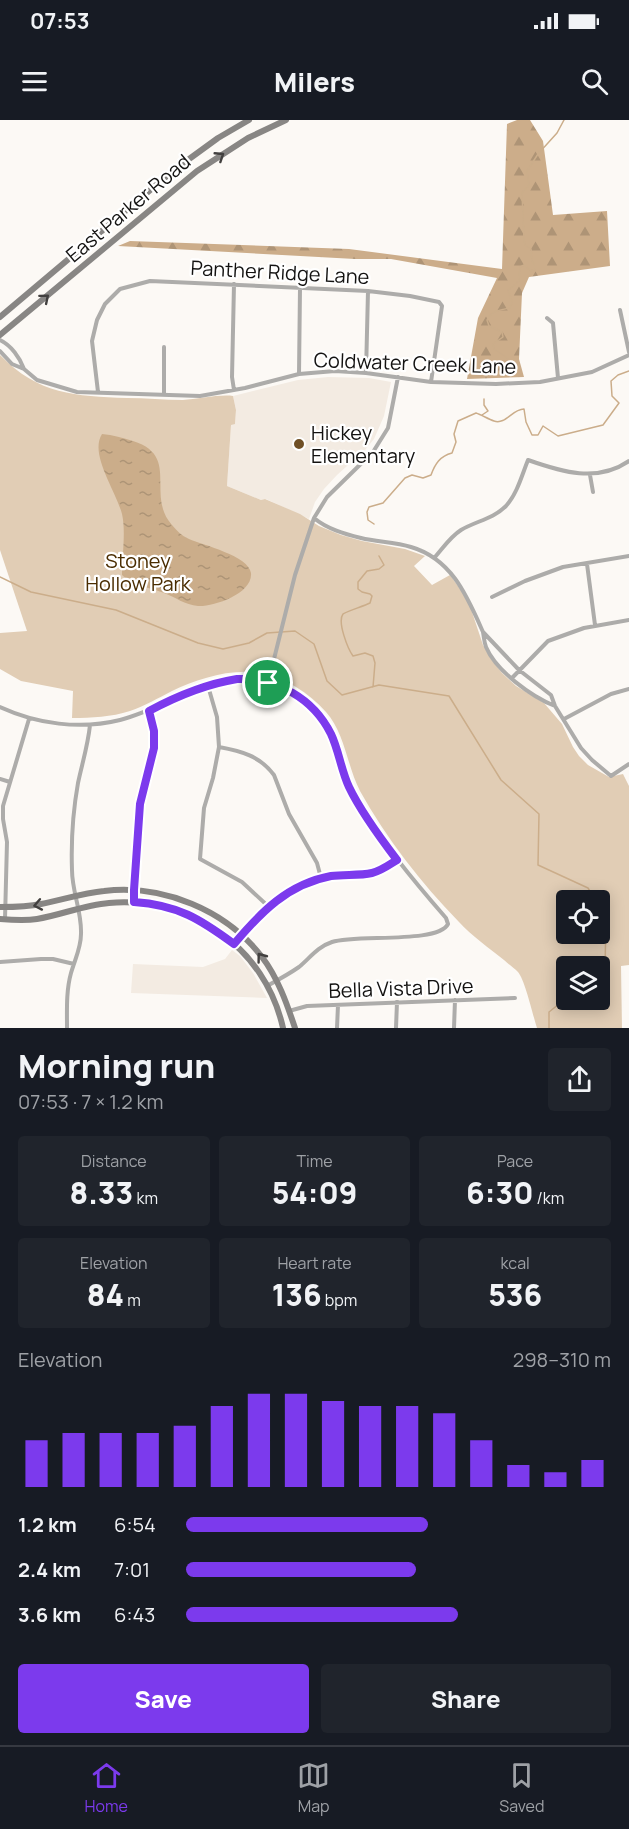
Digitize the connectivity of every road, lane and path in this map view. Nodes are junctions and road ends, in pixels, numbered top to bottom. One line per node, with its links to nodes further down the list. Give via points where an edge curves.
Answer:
1 (249, 120): 7 (main road, East Parker Road, via 190,157)
2 (286, 120): 9 (main road, East Parker Road, one-way to 2, via 207,164)
3 (234, 285): 4 (street, Panther Ridge Lane); 19 (street); 20 (street, Panther Ridge Lane, via 150,281 120,289 105,304 97,320 93,341)
4 (300, 288): 5 (street, Panther Ridge Lane); 15 (street)
5 (368, 291): 14 (street); 18 (street, Panther Ridge Lane, via 410,296 442,306)
6 (620, 310): 12 (street)
7 (0, 317)
8 (547, 318): 17 (street, via 553,323)
9 (0, 338): 13 (street, Coldwater Creek Lane, via 21,359)
10 (164, 347): 21 (street)
11 (0, 351): 13 (street, Coldwater Creek Lane, via 12,364)
12 (629, 354): 17 (street, Coldwater Creek Lane, via 592,372)
13 (24, 369): 20 (street, Coldwater Creek Lane, via 53,386)
14 (366, 373): 15 (street, Coldwater Creek Lane); 16 (street, Coldwater Creek Lane)
15 (299, 374): 19 (street, Coldwater Creek Lane)
16 (398, 377): 18 (street, Coldwater Creek Lane); 25 (street, via 388,428 372,452 327,497)
17 (558, 378): 18 (street, Coldwater Creek Lane, via 496,384)
18 (431, 382)
19 (234, 390): 21 (street, Coldwater Creek Lane, via 200,396)
20 (99, 392): 21 (street, Coldwater Creek Lane)
21 (164, 395)
22 (629, 461): 23 (street)
23 (590, 475): 24 (street); 27 (street, via 528,460 506,506 452,537)
24 (593, 492)
25 (314, 518): 27 (street, via 346,534 410,546); 35 (street)
26 (629, 556): 28 (street)
27 (435, 557): 32 (street, via 457,579)
28 (587, 564): 29 (street, via 544,573); 31 (street)
29 (492, 597)
30 (629, 620): 31 (street)
31 (595, 626): 33 (street, via 548,641)
32 (483, 632): 33 (street); 34 (street, via 494,660)
33 (519, 670): 34 (street); 38 (street, via 551,695)
34 (512, 678): 38 (street)
35 (268, 683): 36 (street, via 237,679); 48 (street, via 296,694 321,717 352,794)
36 (208, 686): 40 (street); 44 (street, via 218,717)
37 (629, 689): 42 (street, via 611,694)
38 (555, 706): 42 (street)
39 (0, 707): 41 (street)
40 (149, 711): 43 (street); 50 (street, via 154,748 140,804)
41 (29, 719): 43 (street); 47 (street)
42 (564, 719): 45 (street, via 581,748 611,776)
43 (90, 725): 51 (street, via 73,821)
44 (219, 747): 49 (street, via 240,750 271,770); 55 (street, via 204,808 200,860 242,882)
45 (629, 764)
46 (0, 779): 47 (street)
47 (10, 782): 53 (street, via 3,806 7,842)
48 (397, 860): 49 (street, via 372,873); 61 (street, via 446,918 446,929 431,935 340,939 320,947)
49 (321, 878): 55 (street, via 293,889)
50 (134, 890): 51 (main road); 52 (street); 57 (main road, via 190,903)
51 (75, 896): 53 (main road, one-way to 53, via 33,906); 54 (street)
52 (134, 902): 54 (main road); 58 (main road, via 192,915)
53 (3, 907): 56 (street)
54 (78, 907): 56 (main road, via 37,919); 60 (street, via 80,950)
55 (269, 907): 57 (street)
56 (3, 919)
57 (242, 935): 58 (street); 61 (main road, one-way to 57, via 263,958)
58 (234, 944): 62 (main road, via 256,966)
59 (0, 962): 60 (street, via 41,959)
60 (74, 964): 68 (street)
61 (276, 981): 62 (street); 67 (main road)
62 (267, 986): 69 (main road)
63 (515, 998): 64 (street, Bella Vista Drive)
64 (455, 1000): 65 (street, Bella Vista Drive); 73 (street)
65 (397, 1002): 66 (street, Bella Vista Drive); 72 (street)
66 (338, 1005): 67 (street, Bella Vista Drive); 71 (street)
67 (289, 1011): 70 (main road)
68 (67, 1028)
69 (283, 1028)
70 (295, 1028)
71 (338, 1028)
72 (396, 1028)
73 (454, 1028)

